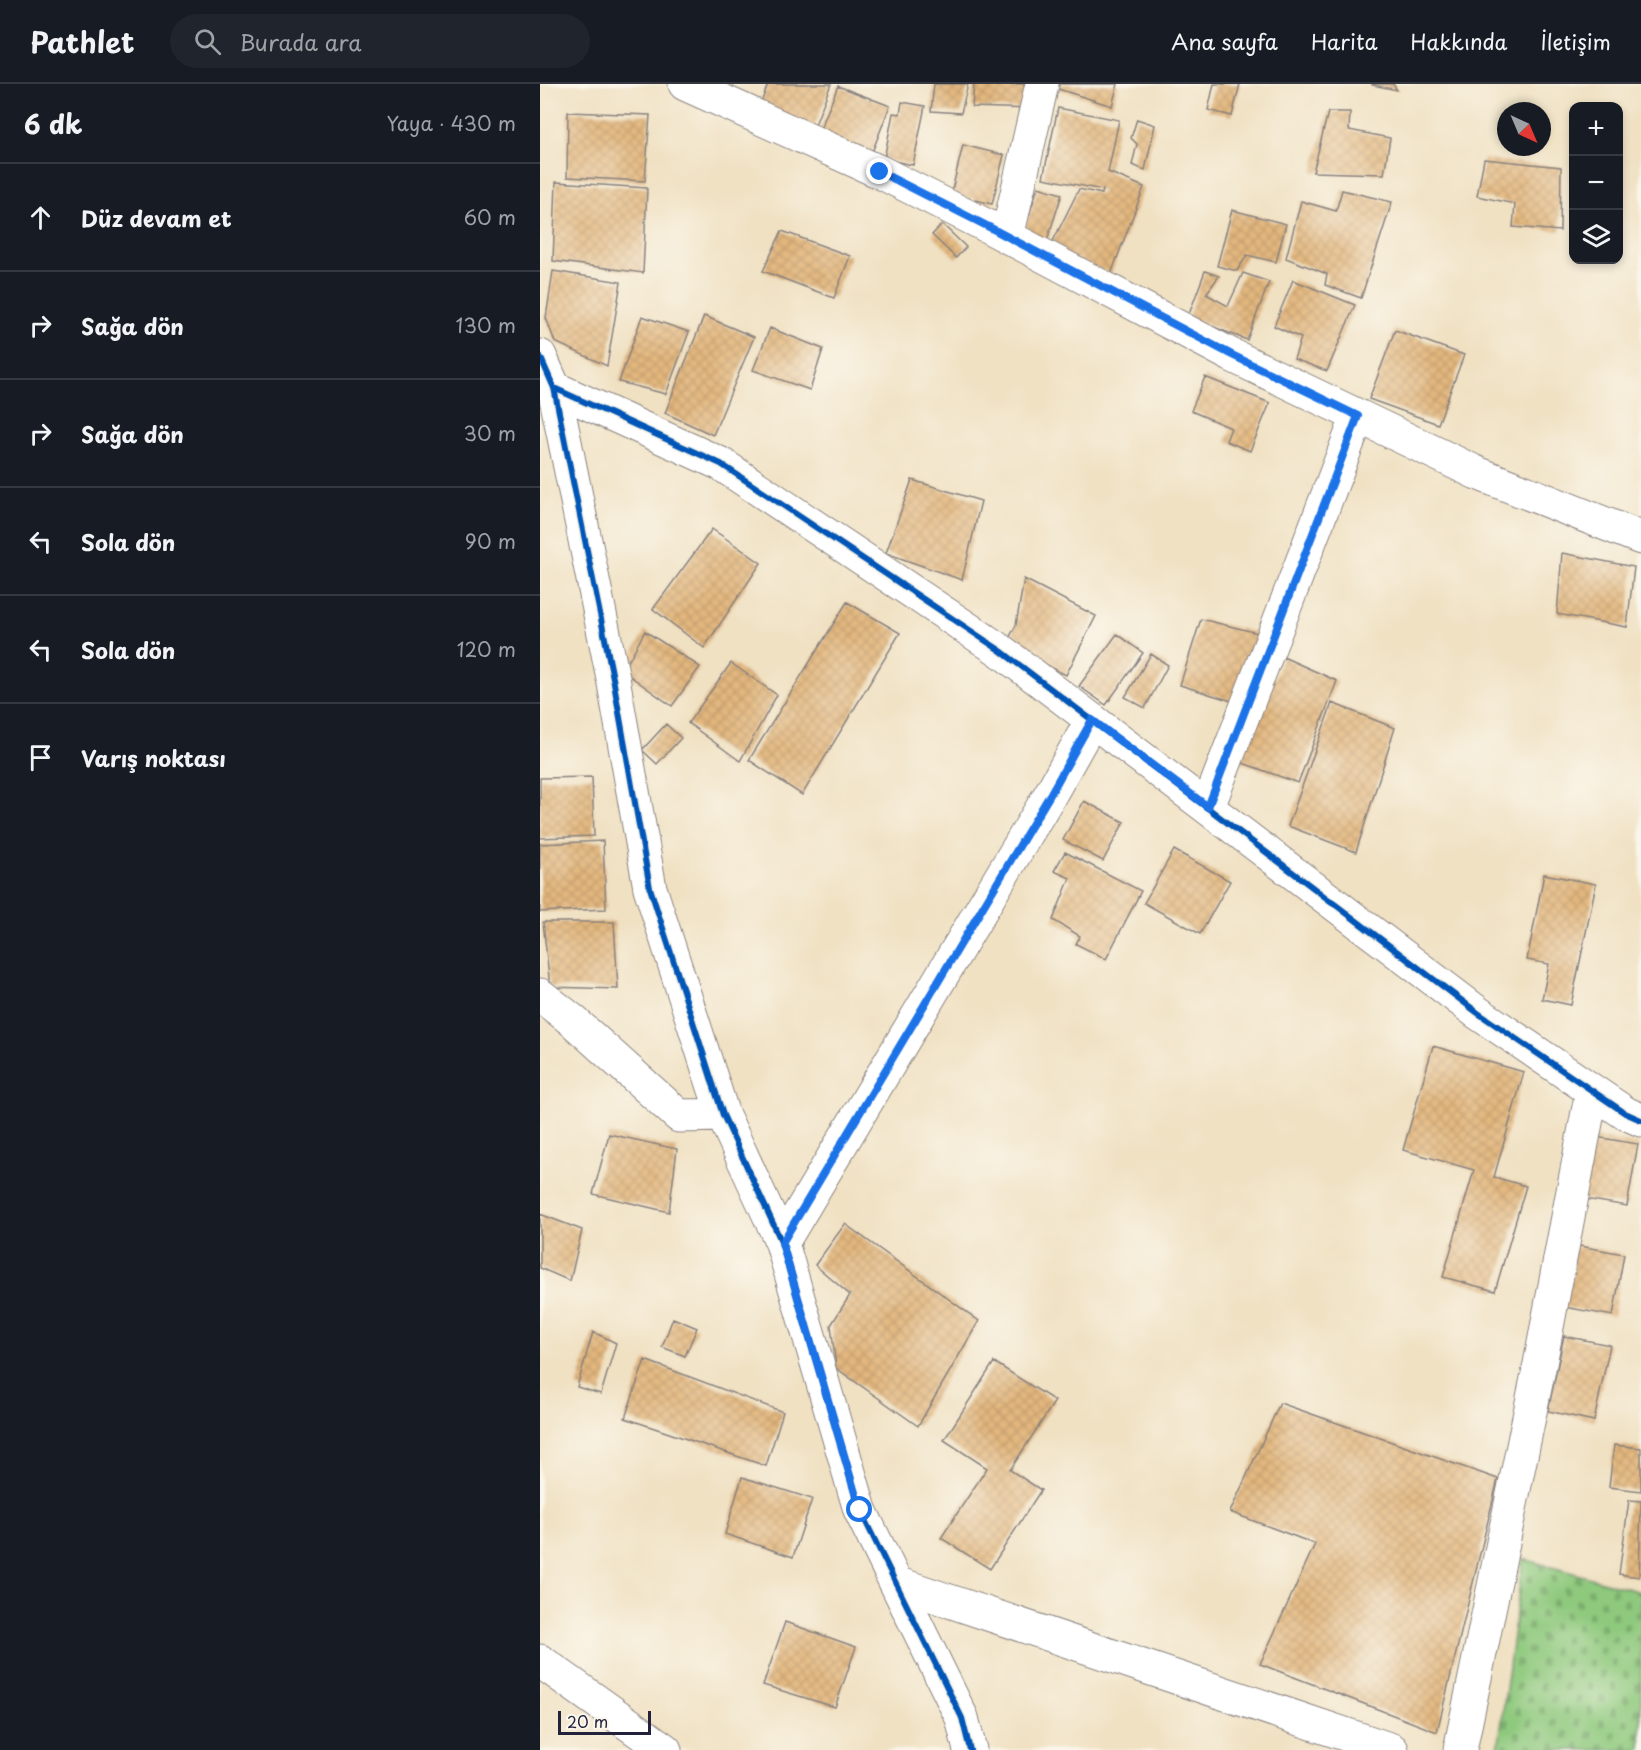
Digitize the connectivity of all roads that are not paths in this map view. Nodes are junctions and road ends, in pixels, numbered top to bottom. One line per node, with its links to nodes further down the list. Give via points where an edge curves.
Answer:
1 (685, 84): 3 (street, via 880,172)
2 (1042, 84): 3 (street)
3 (1007, 237): 6 (street)
4 (540, 356): 5 (street)
5 (554, 388): 8 (street, via 721,464 1001,651); 12 (street, via 613,678 650,888)
6 (1358, 416): 7 (street, via 1476,473); 9 (street)
7 (1641, 538)
8 (1092, 720): 9 (street); 14 (street)
9 (1208, 807): 11 (street, via 1478,1013)
10 (540, 995): 12 (street, via 679,1116)
11 (1593, 1091): 13 (street); 20 (street)
12 (723, 1115): 14 (street)
13 (1641, 1120)
14 (782, 1243): 15 (street, via 860,1510)
15 (896, 1583): 18 (street, via 962,1718); 19 (street)
16 (540, 1661): 17 (street)
17 (665, 1750)
18 (970, 1750)
19 (1392, 1750)
20 (1460, 1750)

